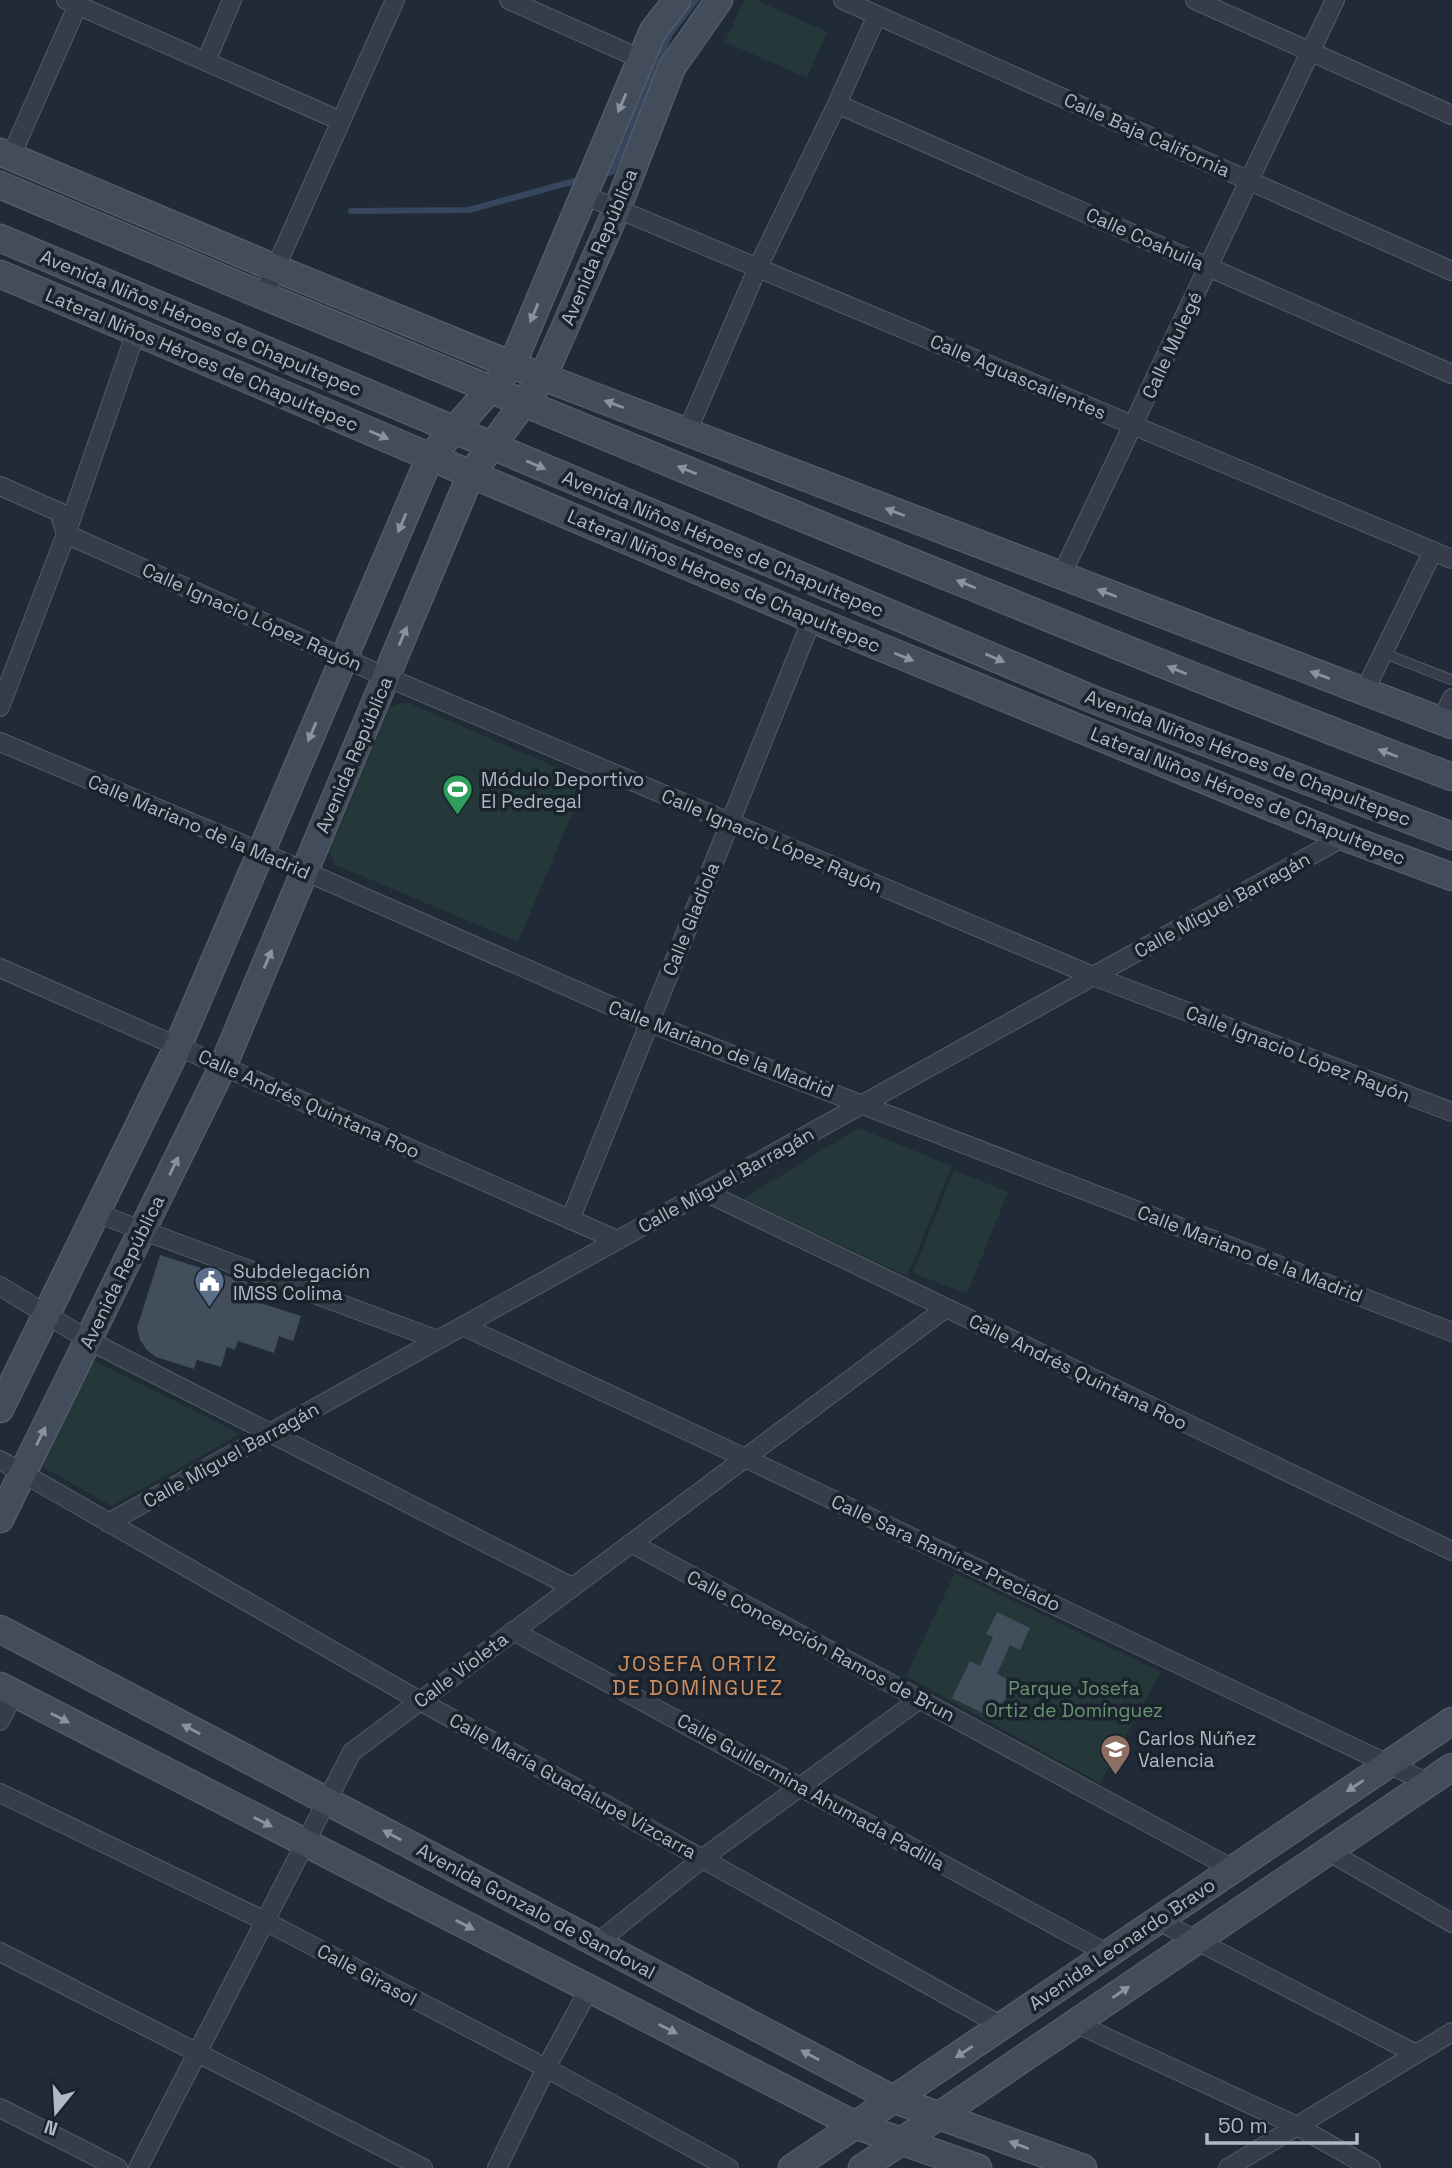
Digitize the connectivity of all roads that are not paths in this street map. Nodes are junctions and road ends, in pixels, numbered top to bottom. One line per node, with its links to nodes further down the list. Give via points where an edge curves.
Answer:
1 (232, 0): 13 (street)
2 (395, 0): 16 (street)
3 (509, 0): 12 (street)
4 (677, 0): 12 (street, Avenida República, via 653,32)
5 (719, 0): 21 (street, Avenida República, via 672,67)
6 (843, 0): 10 (street, Calle Baja California)
7 (1195, 0): 11 (street)
8 (1335, 0): 11 (street, Calle Mulegé)
9 (75, 2): 13 (street); 17 (street)
10 (877, 15): 14 (street); 18 (street, Calle Baja California)
11 (1311, 52): 15 (street); 18 (street, Calle Mulegé)
12 (641, 59): 20 (street, Avenida República, one-way to 20)
13 (206, 61): 16 (street)
14 (838, 104): 23 (street); 24 (street, Calle Coahuila)
15 (1452, 115)
16 (341, 121): 25 (street)
17 (5, 154): 25 (street)
18 (1250, 181): 24 (street, Calle Mulegé); 26 (street, Calle Baja California)
19 (0, 185): 28 (street)
20 (584, 195): 21 (street, Calle Aguascalientes); 30 (street, Avenida República, one-way to 30)
21 (617, 209): 23 (street, Calle Aguascalientes); 32 (street, Avenida República)
22 (0, 238): 36 (street, Avenida Niños Héroes de Chapultepec)
23 (758, 267): 35 (street, Calle Aguascalientes); 37 (street)
24 (1209, 267): 31 (street, Calle Coahuila); 35 (street, Calle Mulegé)
25 (275, 268): 28 (street); 30 (street)
26 (1452, 271)
27 (0, 274): 29 (street, Lateral Niños Héroes de Chapultepec)
28 (262, 296): 33 (street)
29 (136, 332): 39 (street, Lateral Niños Héroes de Chapultepec, one-way to 39); 43 (street)
30 (512, 365): 32 (street); 33 (street, Avenida República)
31 (1452, 374)
32 (543, 377): 34 (street, Avenida República); 37 (street, one-way to 32)
33 (490, 390): 34 (street); 36 (street, Avenida República)
34 (524, 403): 38 (street, Avenida República); 42 (street, one-way to 34)
35 (1134, 425): 44 (street, Calle Aguascalientes); 46 (street, Calle Mulegé)
36 (454, 430): 38 (street, Avenida Niños Héroes de Chapultepec); 39 (street, Avenida República)
37 (687, 432): 42 (street); 46 (street, one-way to 37)
38 (491, 446): 40 (street, Avenida República); 58 (street, Avenida Niños Héroes de Chapultepec, one-way to 58, via 1097,701)
39 (430, 457): 40 (street, Lateral Niños Héroes de Chapultepec); 49 (street, Avenida República, one-way to 49)
40 (471, 474): 47 (street, Lateral Niños Héroes de Chapultepec); 50 (street, Avenida República, one-way to 40)
41 (0, 486): 43 (street, via 59,512)
42 (748, 495): 56 (street, one-way to 42)
43 (66, 534): 49 (street, Calle Ignacio López Rayón); 53 (street)
44 (1433, 551): 45 (street, Calle Aguascalientes); 48 (street)
45 (1452, 559)
46 (1061, 576): 52 (street, one-way to 46)
47 (812, 619): 57 (street, Calle Gladiola); 59 (street, Lateral Niños Héroes de Chapultepec, one-way to 59)
48 (1383, 653): 51 (lane); 52 (street)
49 (344, 658): 50 (street, Calle Ignacio López Rayón); 60 (street, Avenida República, one-way to 60)
50 (386, 677): 57 (street, Calle Ignacio López Rayón); 61 (street, Avenida República)
51 (1452, 680)
52 (1364, 692): 54 (street)
53 (0, 707)
54 (1449, 721)
55 (0, 742): 60 (street, Calle Mariano de la Madrid)
56 (1452, 778)
57 (730, 824): 64 (street, Calle Ignacio López Rayón); 65 (street, Calle Gladiola)
58 (1452, 836)
59 (1345, 837): 62 (street, Lateral Niños Héroes de Chapultepec); 64 (street, Calle Miguel Barragán)
60 (261, 852): 61 (street, Calle Mariano de la Madrid); 66 (street, Avenida República)
61 (304, 873): 65 (street, Calle Mariano de la Madrid); 67 (street, Avenida República, one-way to 61)
62 (1452, 877)
63 (0, 968): 66 (street, Calle Andrés Quintana Roo)
64 (1093, 976): 68 (street, Calle Miguel Barragán); 69 (street, Calle Ignacio López Rayón)
65 (650, 1023): 68 (street, Calle Mariano de la Madrid); 72 (street, Calle Gladiola)
66 (178, 1046): 67 (street, Calle Andrés Quintana Roo); 71 (street, Avenida República)
67 (223, 1066): 72 (street, Calle Andrés Quintana Roo); 73 (street, Avenida República, one-way to 67)
68 (862, 1104): 70 (street, Calle Miguel Barragán); 79 (street, Calle Mariano de la Madrid)
69 (1452, 1112)
70 (705, 1192): 74 (street, Calle Miguel Barragán); 76 (street, Calle Andrés Quintana Roo)
71 (96, 1213): 73 (street); 77 (street, Avenida República)
72 (570, 1220): 74 (street, Calle Andrés Quintana Roo)
73 (143, 1229): 80 (street, Avenida República); 81 (street)
74 (617, 1240): 78 (street, Calle Miguel Barragán)
75 (0, 1286): 77 (street)
76 (946, 1308): 84 (street, Calle Violeta); 89 (street, Calle Andrés Quintana Roo)
77 (46, 1315): 80 (street); 82 (street, Avenida República)
78 (463, 1326): 81 (street, Calle Miguel Barragán); 84 (street, Calle Sara Ramírez Preciado)
79 (1452, 1332)
80 (88, 1340): 83 (street); 85 (street, Avenida República, one-way to 80)
81 (438, 1340): 83 (street, Calle Miguel Barragán)
82 (0, 1409)
83 (271, 1432): 87 (street, Calle Miguel Barragán); 90 (street)
84 (745, 1458): 88 (street, Calle Violeta); 98 (street, Calle Sara Ramírez Preciado)
85 (11, 1467): 86 (street, Avenida República); 87 (street, Calle María Guadalupe Vizcarra)
86 (0, 1519)
87 (108, 1523): 95 (street, Calle María Guadalupe Vizcarra)
88 (631, 1543): 90 (street, Calle Violeta); 94 (street, Calle Concepción Ramos de Brun)
89 (1452, 1551)
90 (572, 1587): 92 (street, Calle Violeta)
91 (0, 1629): 103 (street, Avenida Gonzalo de Sandoval, one-way to 91)
92 (513, 1631): 95 (street, Calle Violeta); 101 (street, Calle Guillermina Ahumada Padilla)
93 (7, 1690): 96 (street); 104 (street, one-way to 104)
94 (920, 1699): 101 (street); 107 (street, Calle Concepción Ramos de Brun)
95 (420, 1701): 103 (street, Calle Violeta, via 352,1752); 106 (street, Calle María Guadalupe Vizcarra)
96 (0, 1721)
97 (1452, 1721): 98 (street, Avenida Leonardo Bravo)
98 (1388, 1764): 100 (street, Calle Sara Ramírez Preciado); 107 (street, Avenida Leonardo Bravo, one-way to 107)
99 (1451, 1768): 100 (street, Avenida Leonardo Bravo)
100 (1428, 1783): 105 (street, Avenida Leonardo Bravo)
101 (802, 1786): 106 (street); 114 (street, Calle Guillermina Ahumada Padilla)
102 (0, 1793): 109 (street, Calle Girasol)
103 (327, 1801): 104 (street, Calle Violeta); 112 (street, Avenida Gonzalo de Sandoval, one-way to 103)
104 (305, 1843): 109 (street, Calle Violeta); 115 (street, one-way to 115)
105 (1328, 1851): 110 (street); 111 (street, Avenida Leonardo Bravo)
106 (703, 1858): 112 (street); 117 (street, Calle María Guadalupe Vizcarra)
107 (1233, 1869): 108 (street, Avenida Leonardo Bravo)
108 (1157, 1920): 111 (street); 114 (street, Avenida Leonardo Bravo)
109 (265, 1922): 119 (street, Calle Violeta); 121 (street, Calle Girasol)
110 (1452, 1923)
111 (1196, 1941): 116 (street, Avenida Leonardo Bravo, one-way to 111); 120 (street)
112 (597, 1943): 122 (street, Avenida Gonzalo de Sandoval, one-way to 112)
113 (0, 1952): 119 (street)
114 (1108, 1954): 117 (street, Avenida Leonardo Bravo)
115 (589, 1989): 121 (street); 125 (street, one-way to 125)
116 (1075, 2023): 124 (street, Avenida Leonardo Bravo); 126 (street)
117 (1002, 2026): 122 (street, Avenida Leonardo Bravo, one-way to 122)
118 (1449, 2037): 120 (street)
119 (198, 2052): 129 (street, Calle Violeta); 130 (street)
120 (1416, 2053): 126 (street)
121 (546, 2068): 131 (street); 132 (street, Calle Girasol)
122 (893, 2099): 124 (street, Avenida Gonzalo de Sandoval); 125 (street, Avenida Leonardo Bravo)
123 (0, 2108): 128 (street)
124 (940, 2115): 127 (street, Avenida Leonardo Bravo); 136 (street, Avenida Gonzalo de Sandoval, one-way to 124)
125 (855, 2125): 127 (street); 133 (street, Avenida Leonardo Bravo)
126 (1297, 2126): 137 (street); 138 (street)
127 (901, 2141): 134 (street, Avenida Leonardo Bravo); 135 (street)
128 (118, 2168)
129 (138, 2168)
130 (423, 2168)
131 (497, 2168)
132 (729, 2168)
133 (792, 2168)
134 (862, 2168)
135 (978, 2168)
136 (1083, 2168)
137 (1228, 2168)
138 (1371, 2168)

